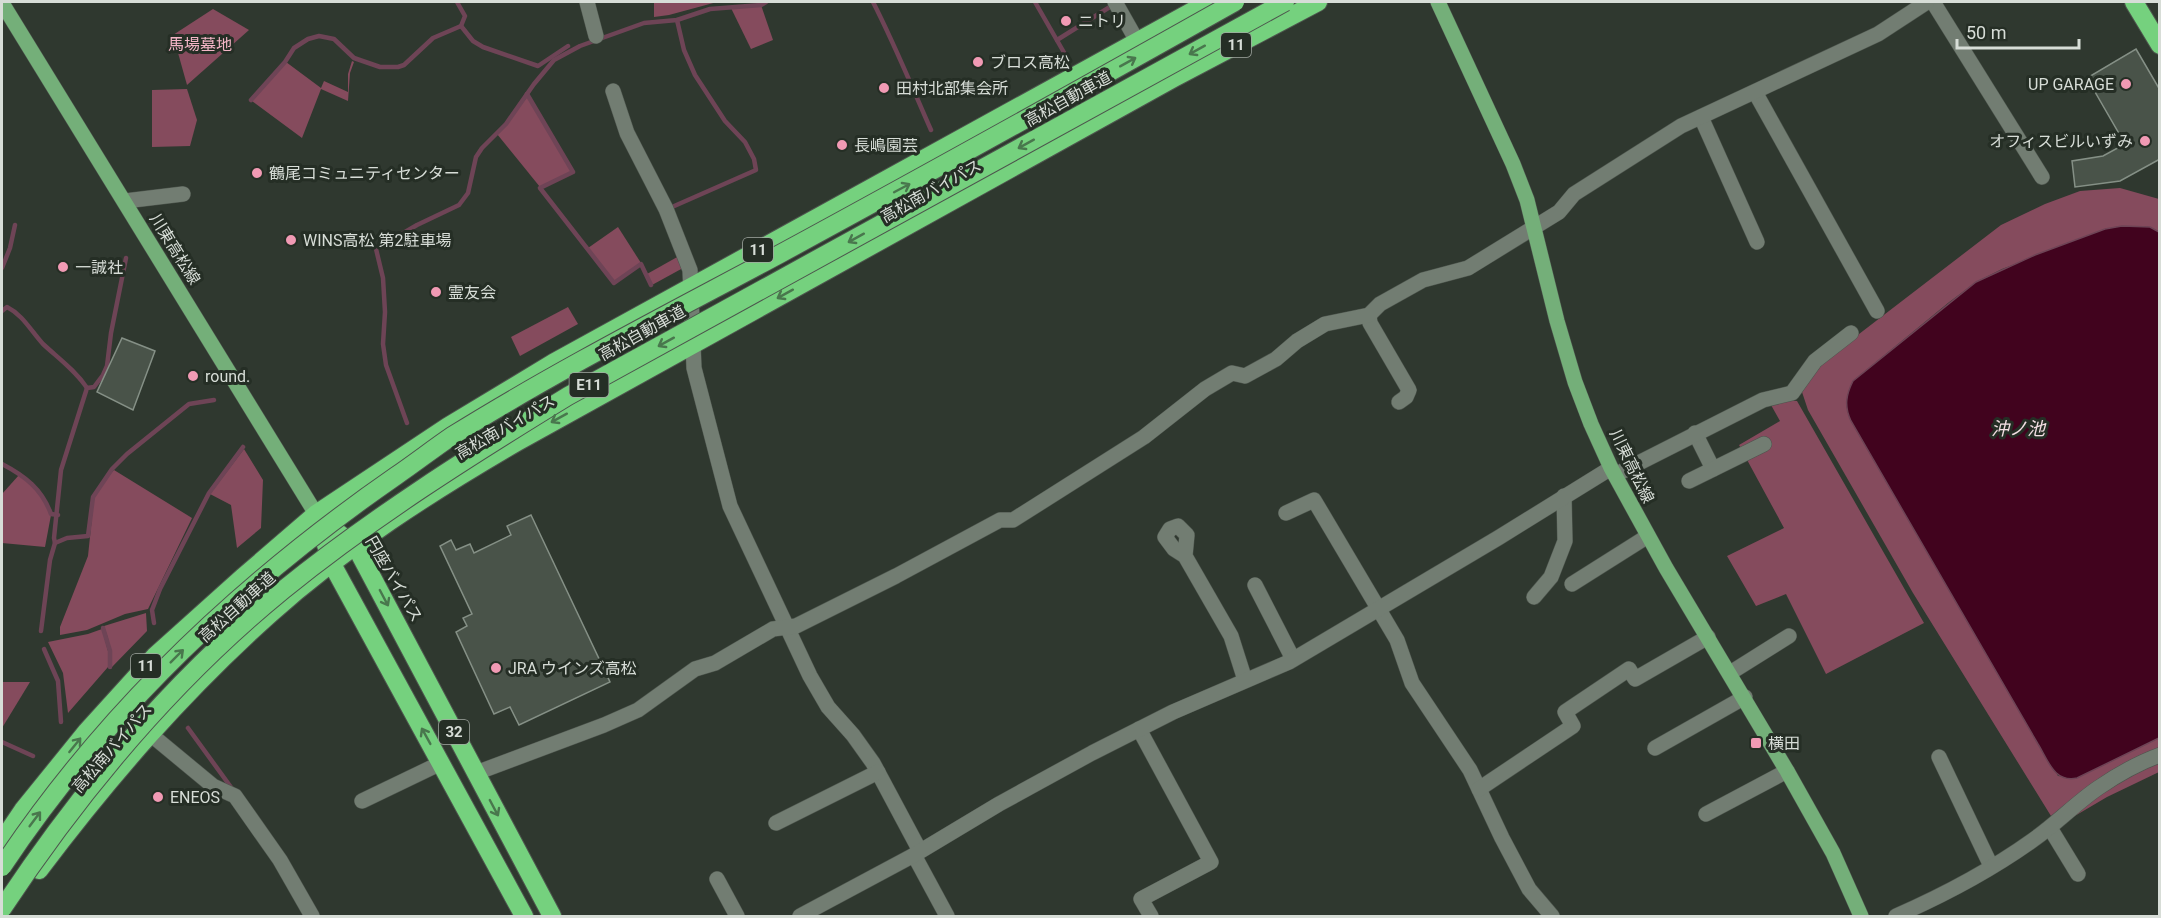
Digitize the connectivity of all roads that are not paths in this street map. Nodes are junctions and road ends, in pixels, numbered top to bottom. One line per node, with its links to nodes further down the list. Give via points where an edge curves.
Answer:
1 (586, 2): 12 (street)
2 (1115, 2): 13 (street)
3 (1209, 2): 13 (highway, 高松南バイパス / 11)
4 (1235, 2): 69 (highway, 高松自動車道 / E11, one-way to 4, bridge, via 66,778 175,658 275,566 381,486 451,437 558,374)
5 (1285, 2): 72 (highway, 高松自動車道 / E11, one-way to 72, bridge, via 568,396 463,460 366,527 282,591 141,726 35,858)
6 (1318, 2): 27 (highway, 高松南バイパス / 11, one-way to 27)
7 (1438, 2): 21 (main road, 川東高松線, via 1513,164)
8 (1927, 2): 16 (street, via 1878,34)
9 (1933, 2): 18 (street)
10 (2134, 2): 14 (highway)
11 (2, 3): 20 (main road, 川東高松線)
12 (596, 36)
13 (1137, 42): 23 (highway, 高松南バイパス / 11)
14 (2160, 45)
15 (613, 91): 23 (street, via 634,148 679,238 690,270)
16 (1755, 92): 17 (street); 24 (street)
17 (1701, 117): 21 (street, via 1574,194 1559,212); 22 (street)
18 (2042, 177)
19 (183, 194): 20 (street)
20 (124, 201): 36 (main road, 川東高松線)
21 (1534, 227): 25 (street, via 1468,268 1423,280 1380,304); 32 (main road, 川東高松線, via 1575,382)
22 (1757, 242)
23 (690, 288): 27 (street); 36 (highway, 高松南バイパス / 11, via 447,427)
24 (1877, 311)
25 (1369, 315): 28 (street, via 1409,390); 45 (street, via 1325,324 1245,376 1232,373 1144,437 1013,520 1000,520 897,576 796,626)
26 (1851, 333): 29 (street, via 1815,361 1792,393 1763,400)
27 (693, 345): 38 (highway, 高松南バイパス / 11, one-way to 38, via 459,476); 45 (street, via 700,399 730,506)
28 (1399, 402)
29 (1695, 433): 31 (street); 32 (street)
30 (1764, 444): 31 (street)
31 (1713, 469): 33 (street)
32 (1613, 471): 34 (street); 37 (main road, 川東高松線)
33 (1689, 481)
34 (1564, 496): 43 (street, via 1565,541 1551,578); 44 (street)
35 (1286, 513): 44 (street, via 1314,500)
36 (316, 514): 38 (highway, 円座バイパス / 32); 40 (highway, 32); 66 (highway, 高松南バイパス / 11, one-way to 36, via 87,731 155,656)
37 (1648, 536): 41 (street); 47 (main road, 川東高松線)
38 (356, 547): 40 (highway, 高松南バイパス / 11); 60 (highway, 円座バイパス / 32, one-way to 60)
39 (1185, 556): 50 (street, via 1231,636)
40 (332, 564): 53 (highway, 高松南バイパス / 11, via 272,613); 57 (highway, 32, one-way to 40)
41 (1572, 584)
42 (1255, 585): 48 (street)
43 (1534, 597)
44 (1378, 609): 48 (street); 61 (street, via 1397,640 1413,683)
45 (785, 627): 59 (street, via 828,707 854,735); 60 (street, via 774,629 715,663 695,669 639,711)
46 (1789, 636): 49 (street)
47 (1708, 637): 49 (main road, 川東高松線); 61 (street, via 1635,679 1629,669 1565,712 1573,726)
48 (1293, 659): 50 (street)
49 (1730, 673): 51 (main road, 川東高松線)
50 (1245, 680): 52 (street)
51 (1745, 697): 54 (street); 58 (main road, 川東高松線)
52 (1139, 729): 67 (street); 80 (street, via 1211,862 1141,899)
53 (149, 733): 74 (highway, 高松南バイパス / 11, via 75,822); 75 (street, via 213,786 236,796)
54 (1655, 748)
55 (2160, 755): 65 (street, via 2097,789)
56 (1940, 757): 68 (street)
57 (441, 763): 62 (street); 76 (highway, 32)
58 (1787, 771): 63 (street); 82 (main road, 川東高松線, via 1833,853)
59 (878, 772): 64 (street); 67 (street)
60 (476, 773): 77 (highway, 円座バイパス / 32, one-way to 77)
61 (1479, 789): 81 (street, via 1529,889)
62 (362, 801)
63 (1706, 814)
64 (776, 823)
65 (2050, 828): 68 (street); 70 (street)
66 (2, 841)
67 (917, 853): 73 (street); 79 (street)
68 (1991, 866): 83 (street, via 1934,900)
69 (2, 867)
70 (2078, 874)
71 (717, 879): 78 (street)
72 (2, 909)
73 (806, 915)
74 (7, 916)
75 (312, 916)
76 (524, 916)
77 (552, 916)
78 (737, 916)
79 (947, 916)
80 (1151, 916)
81 (1552, 916)
82 (1861, 916)
83 (1896, 916)

